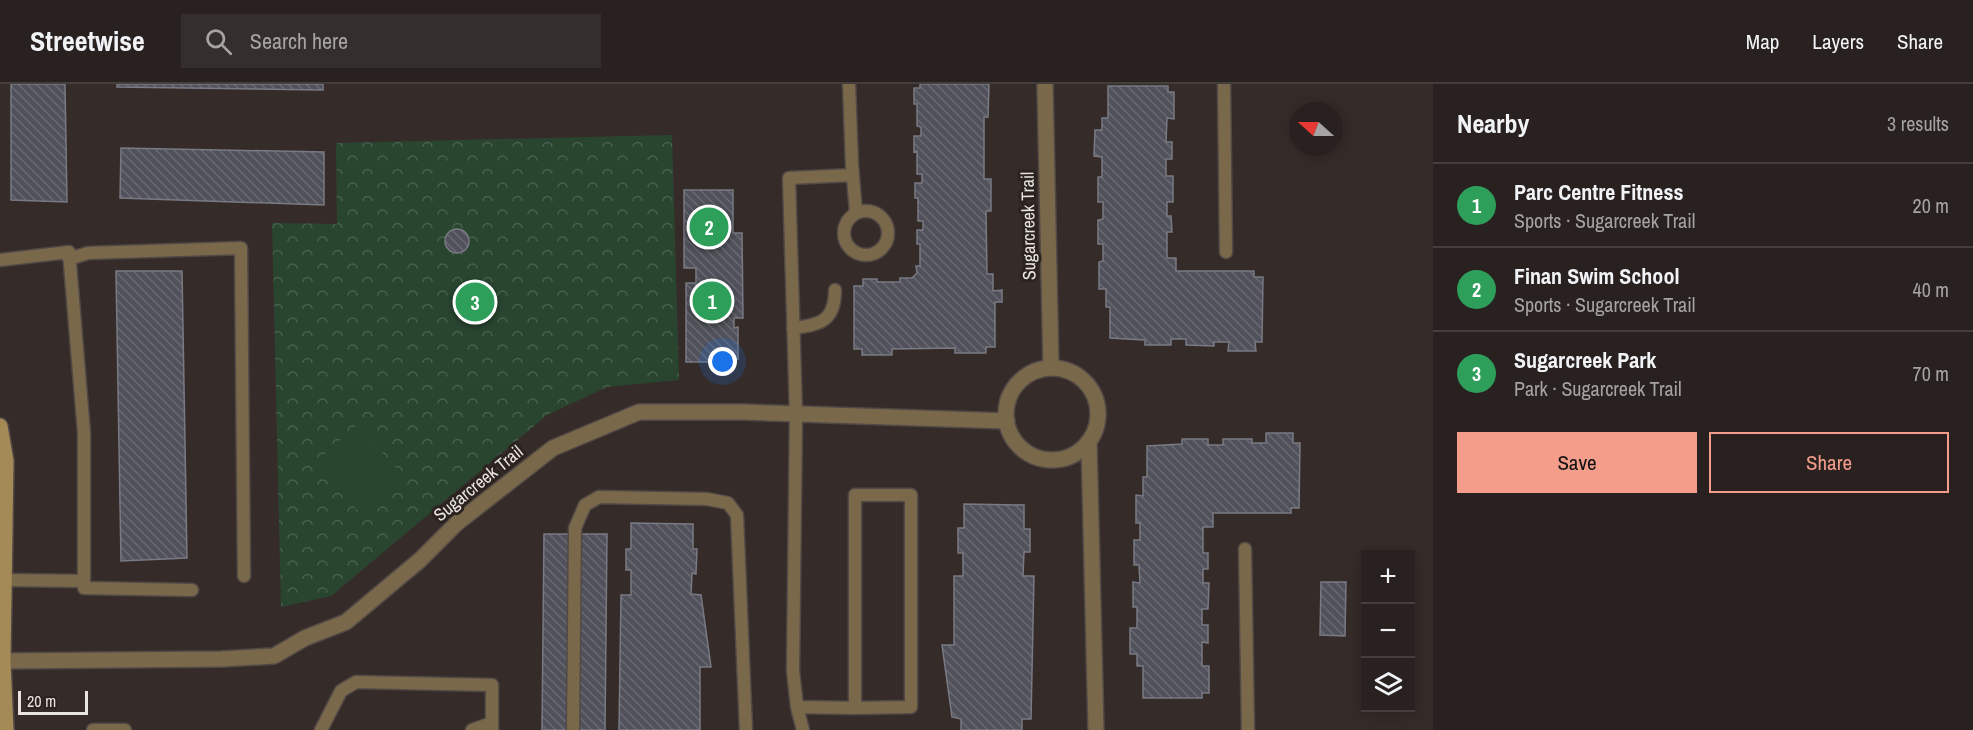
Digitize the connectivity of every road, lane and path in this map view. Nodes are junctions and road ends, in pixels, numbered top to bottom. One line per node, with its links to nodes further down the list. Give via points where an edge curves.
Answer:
1 (849, 84): 4 (lane)
2 (1045, 84): 11 (street, Sugarcreek Trail)
3 (1224, 84): 6 (lane)
4 (853, 175): 5 (lane); 10 (lane, via 789,178)
5 (856, 213)
6 (1226, 252)
7 (69, 259): 8 (lane, via 69,252); 17 (lane, via 88,253 241,248); 19 (lane, via 84,433)
8 (0, 260)
9 (835, 290): 10 (lane, via 827,318 813,326)
10 (793, 328): 12 (lane)
11 (1051, 368): 13 (street, via 1037,369 1011,391); 15 (street, via 1069,370 1092,390 1098,404 1097,424)
12 (796, 414): 13 (street, Sugarcreek Trail); 21 (street, Sugarcreek Trail, via 639,412 554,448 458,523 346,622 304,638 274,656 221,660); 22 (lane, via 793,671)
13 (1007, 422): 15 (street, via 1017,445 1033,457 1053,461 1073,456)
14 (0, 426): 18 (street, via 6,461)
15 (1089, 443): 33 (street)
16 (1245, 549): 34 (lane)
17 (244, 576)
18 (4, 580): 19 (lane); 21 (street)
19 (84, 581): 20 (lane, via 84,588)
20 (192, 590)
21 (3, 661): 25 (street)
22 (797, 707): 23 (lane); 32 (lane)
23 (855, 708): 23 (lane, via 911,707 911,495 855,495)
24 (492, 727): 28 (lane, via 492,685 356,682 341,691); 29 (lane)
25 (6, 730)
26 (93, 730): 27 (lane)
27 (125, 730)
28 (321, 730)
29 (472, 730)
30 (573, 730): 31 (lane, via 575,528 585,505 599,497 707,499 728,503 737,515)
31 (746, 730)
32 (803, 730)
33 (1096, 730)
34 (1248, 730)

